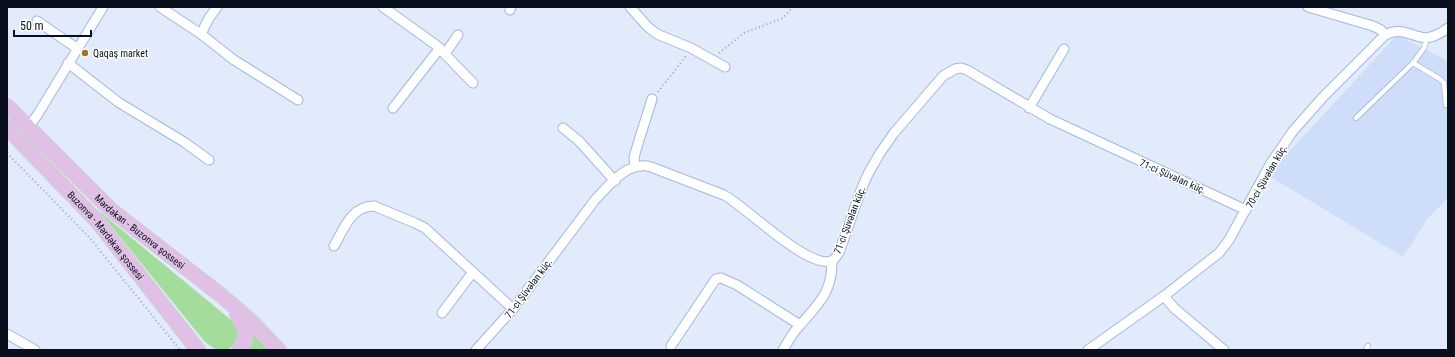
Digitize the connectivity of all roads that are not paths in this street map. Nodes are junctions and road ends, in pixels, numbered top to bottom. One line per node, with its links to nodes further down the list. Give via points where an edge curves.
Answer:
1 (103, 7): 13 (street)
2 (160, 7): 9 (street)
3 (217, 7): 9 (street)
4 (383, 7): 15 (street)
5 (630, 7): 18 (street, via 657,34 691,48)
6 (1308, 7): 11 (street, via 1373,26)
7 (37, 21): 13 (street)
8 (1448, 28): 12 (street, via 1434,37)
9 (201, 34): 21 (street, via 234,60)
10 (458, 35): 15 (street)
11 (1385, 35): 12 (street, via 1398,31); 33 (street, 70-ci Şüvəlan küç., via 1293,131 1271,163)
12 (1427, 38): 17 (lane, via 1424,48)
13 (78, 49): 16 (street)
14 (1064, 49): 25 (street)
15 (442, 51): 19 (street); 24 (street)
16 (68, 63): 28 (street); 30 (street, via 118,102)
17 (1413, 63): 22 (lane, via 1444,83); 26 (lane)
18 (725, 68)
19 (473, 83)
20 (652, 99): 31 (street, via 636,150)
21 (298, 100)
22 (1446, 105)
23 (7, 106): 28 (main road, Mərdəkan - Buzonva şossesi)
24 (393, 108)
25 (1029, 108): 33 (street, 71-ci Şüvəlan küç., via 1073,131); 35 (street, 71-ci Şüvəlan küç., via 968,70 955,69 943,76 910,113 880,153 861,190 840,250)
26 (1356, 118)
27 (7, 128): 45 (main road, Buzonva - Mərdəkan şossesi, via 97,220)
28 (28, 128): 37 (main road, Mərdəkan - Buzonva şossesi, via 110,209)
29 (563, 128): 32 (street, via 579,141)
30 (209, 160)
31 (635, 166): 32 (street, 71-ci Şüvəlan küç.); 35 (street, 71-ci Şüvəlan küç., via 645,165 724,195 799,252 819,261)
32 (615, 181): 39 (street, 71-ci Şüvəlan küç., via 595,200)
33 (1246, 210): 38 (street, 70-ci Şüvəlan küç., via 1219,253)
34 (334, 246): 36 (street, via 350,217 355,212 374,206 425,228)
35 (832, 261): 41 (street, via 829,286 813,311)
36 (473, 272): 39 (street); 40 (street)
37 (222, 296): 46 (main road, via 245,327 244,343); 47 (main road, Mərdəkan - Buzonva şossesi)
38 (1164, 296): 50 (street, 70-ci Şüvəlan küç.); 51 (street, via 1174,308)
39 (513, 309): 48 (street, 71-ci Şüvəlan küç.)
40 (442, 313)
41 (800, 325): 43 (street, via 747,291 721,278 713,283); 49 (street)
42 (7, 334): 44 (street)
43 (671, 346)
44 (35, 350)
45 (198, 350)
46 (238, 350)
47 (279, 350)
48 (476, 350)
49 (783, 350)
50 (1088, 350)
51 (1224, 350)

